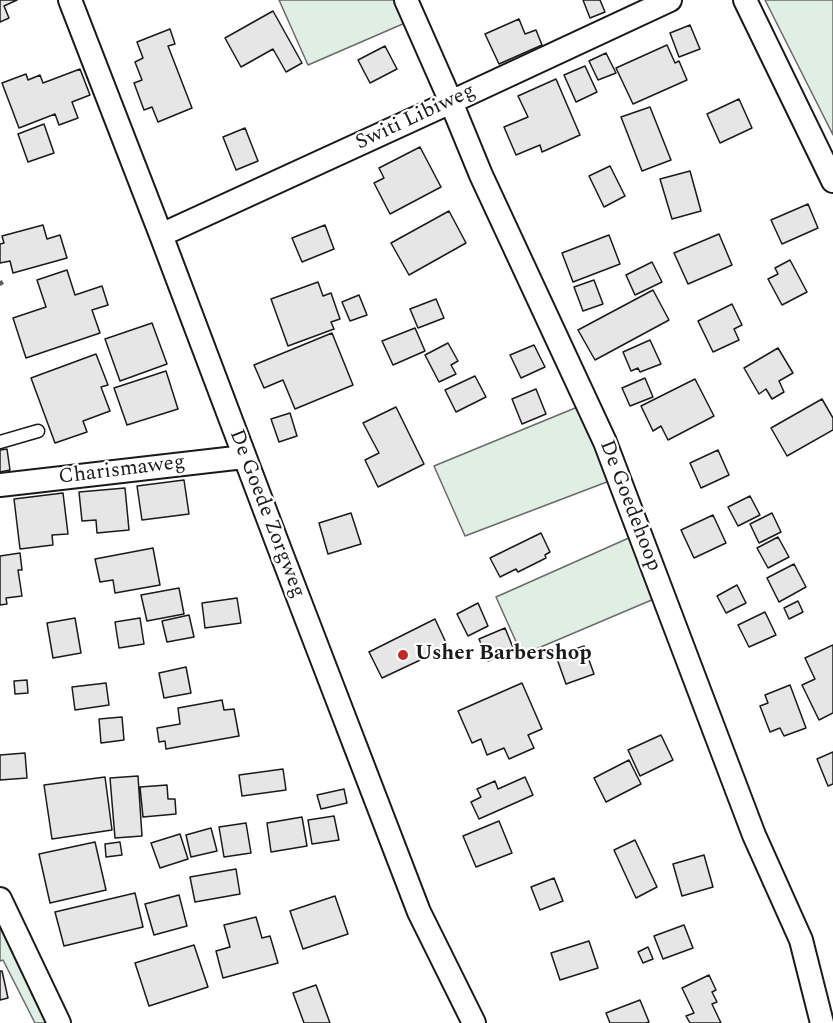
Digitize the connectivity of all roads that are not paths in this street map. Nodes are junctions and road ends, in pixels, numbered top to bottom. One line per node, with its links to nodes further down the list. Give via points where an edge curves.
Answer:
1 (70, 0): 7 (street, De Goede Zorgweg)
2 (406, 0): 5 (street, De Goedehoop)
3 (670, 0): 5 (street, Switi Libiweg)
4 (745, 0): 6 (street)
5 (451, 102): 7 (street, Switi Libiweg); 15 (street, De Goedehoop, via 605,442 754,836 801,940)
6 (833, 180)
7 (161, 235): 10 (street, De Goede Zorgweg)
8 (38, 431): 9 (lane)
9 (0, 442)
10 (244, 456): 11 (street, Charismaweg); 14 (street, De Goede Zorgweg, via 419,912)
11 (0, 485)
12 (0, 899): 13 (street)
13 (59, 1023)
14 (474, 1023)
15 (822, 1023)

